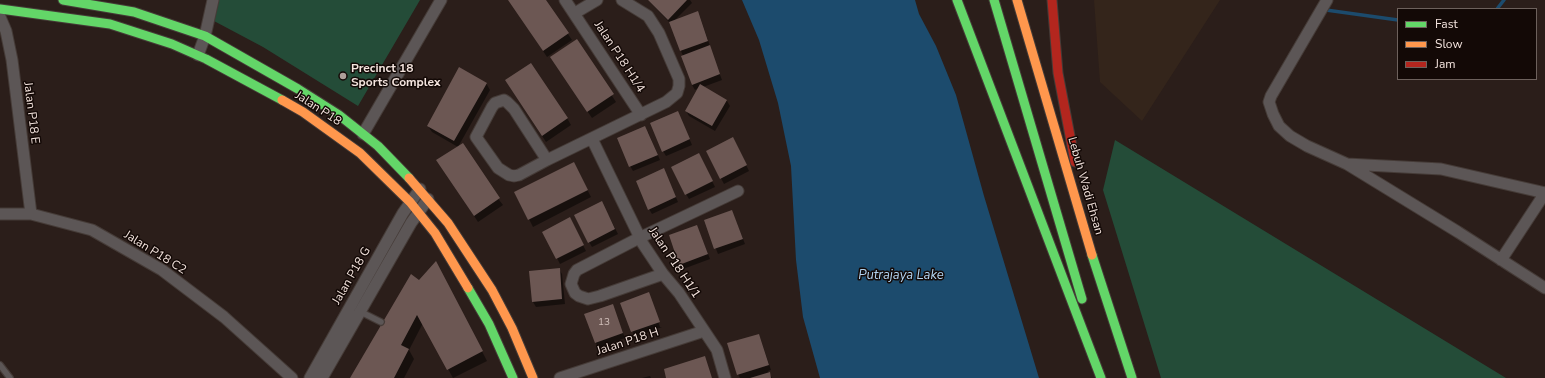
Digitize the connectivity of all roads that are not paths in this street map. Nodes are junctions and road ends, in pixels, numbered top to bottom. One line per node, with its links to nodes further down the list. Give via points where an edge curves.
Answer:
1 (63, 0): 15 (main road, Jalan P18, via 134,12)
2 (213, 0): 15 (street)
3 (442, 0): 18 (street)
4 (565, 0): 13 (street, Jalan P18 H1/4)
5 (597, 0): 13 (street)
6 (622, 0): 17 (street, via 648,16 659,33 680,86 672,98)
7 (957, 0): 48 (main road)
8 (994, 0): 49 (main road)
9 (1017, 0): 31 (main road, Lebuh Wadi Ehsan)
10 (1052, 0): 31 (main road, via 1058,73)
11 (1327, 0): 21 (street, via 1269,102 1279,126 1290,136)
12 (0, 9): 16 (main road, Jalan P18, via 110,24)
13 (575, 13): 17 (street, Jalan P18 H1/4)
14 (0, 17): 29 (street, Jalan P18 E, via 6,31 12,60)
15 (205, 36): 16 (street); 18 (main road, Jalan P18, via 298,89)
16 (198, 55): 26 (main road, Jalan P18, via 303,112 360,153)
17 (641, 115): 19 (street)
18 (363, 134): 22 (main road, Jalan P18)
19 (592, 139): 20 (street); 30 (street, Jalan P18 H1/1)
20 (547, 160): 20 (street, via 514,176 498,168 476,137 495,103 504,100 514,109)
21 (1347, 164): 24 (street, via 1441,169); 32 (street)
22 (420, 189): 25 (main road, Jalan P18); 26 (street, Jalan P18 G)
23 (738, 191): 30 (street)
24 (1545, 193): 32 (street)
25 (428, 199): 27 (street, Jalan P18 G); 45 (main road, Jalan P18, via 492,290 512,328)
26 (410, 202): 27 (main road, Jalan P18); 35 (street, Jalan P18 G)
27 (419, 212): 36 (street, Jalan P18 G); 44 (main road, Jalan P18, via 435,233 489,324)
28 (0, 214): 29 (street, Jalan P18 C2)
29 (31, 214): 41 (street, Jalan P18 C2, via 92,230 162,270 224,317)
30 (639, 238): 33 (street, Jalan P18 H1/1); 33 (street, via 577,270 571,284 575,293 583,298 600,296)
31 (1093, 258): 50 (main road, Lebuh Wadi Ehsan)
32 (1501, 260): 34 (street)
33 (663, 274): 38 (street, Jalan P18 H1/1)
34 (1545, 288)
35 (350, 306): 36 (lane); 42 (street, Jalan P18 G)
36 (361, 312): 37 (lane); 43 (street, Jalan P18 G)
37 (381, 322)
38 (704, 331): 46 (street, Jalan P18 H); 47 (street, Jalan P18 H1/1, via 717,350)
39 (0, 365): 40 (lane)
40 (10, 378)
41 (292, 378)
42 (310, 378)
43 (322, 378)
44 (513, 378)
45 (533, 378)
46 (560, 378)
47 (725, 378)
48 (1101, 378)
49 (1105, 378)
50 (1132, 378)

